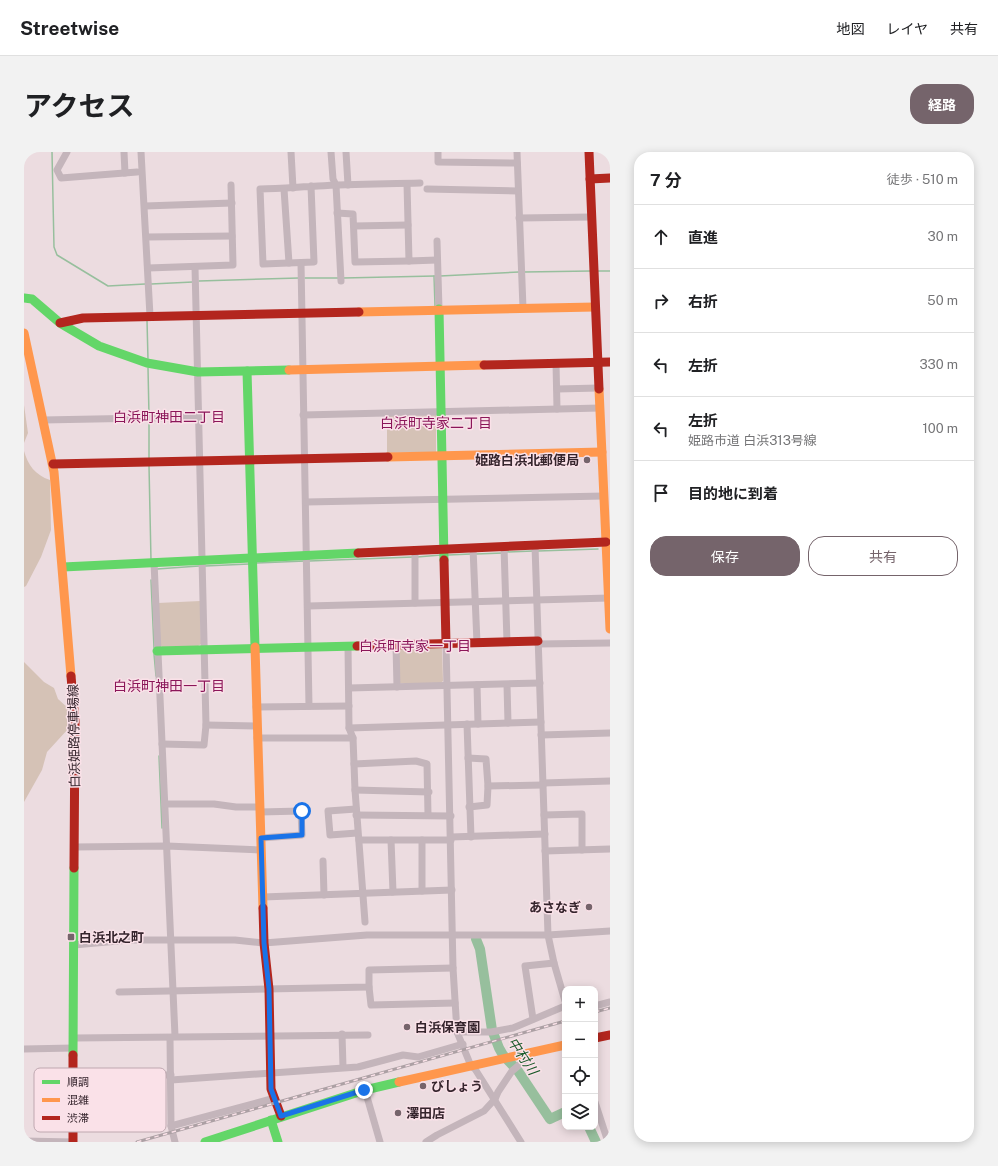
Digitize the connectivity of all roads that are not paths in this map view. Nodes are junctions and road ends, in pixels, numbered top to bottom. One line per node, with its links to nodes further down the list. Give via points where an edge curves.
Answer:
1 (67, 152): 12 (street, via 57,170 61,178)
2 (124, 152): 12 (street)
3 (141, 152): 26 (street)
4 (291, 152): 21 (street)
5 (331, 152): 18 (street, via 333,179)
6 (346, 152): 19 (street)
7 (438, 152): 10 (street, via 438,162)
8 (517, 152): 10 (street)
9 (589, 152): 14 (street)
10 (517, 162): 24 (street)
11 (137, 172): 12 (street)
12 (125, 173)
13 (610, 178): 14 (street)
14 (590, 179): 29 (street)
15 (420, 183): 16 (street)
16 (407, 184): 19 (street); 30 (street)
17 (231, 185): 25 (street)
18 (336, 185): 19 (street); 20 (street); 27 (street)
19 (348, 185)
20 (311, 186): 21 (street); 38 (street, via 314,262)
21 (293, 188): 22 (street)
22 (284, 189): 37 (street); 37 (street, via 260,189 263,264)
23 (427, 189): 24 (street)
24 (518, 191): 28 (street)
25 (232, 203): 26 (street); 32 (street)
26 (145, 206): 33 (street)
27 (338, 213): 31 (street, via 354,214); 41 (street)
28 (519, 218): 29 (street); 44 (street)
29 (592, 218): 43 (street)
30 (408, 224): 31 (street); 36 (street)
31 (354, 226): 36 (street, via 355,262)
32 (232, 236): 33 (street); 39 (street, via 233,265)
33 (146, 237): 40 (street)
34 (437, 241): 35 (street)
35 (437, 260): 36 (street); 45 (street)
36 (409, 261)
37 (289, 263): 38 (street)
38 (300, 263): 46 (street)
39 (195, 267): 40 (street); 47 (street)
40 (148, 268): 48 (street)
41 (341, 280)
42 (24, 298): 49 (street, via 32,299)
43 (595, 307): 44 (street); 53 (street)
44 (523, 308): 45 (street)
45 (439, 309): 46 (street); 54 (street)
46 (301, 313): 47 (street); 55 (street)
47 (197, 315): 48 (street); 57 (street)
48 (150, 316): 49 (street, via 83,318)
49 (60, 323): 57 (street, via 118,354 147,363)
50 (24, 333): 65 (street, 白浜姫路停車場線)
51 (610, 362): 53 (street)
52 (556, 363): 53 (street); 54 (street); 59 (street)
53 (598, 363): 58 (street)
54 (440, 365): 55 (street); 62 (street)
55 (302, 369): 56 (street); 63 (street)
56 (247, 371): 57 (street); 69 (street)
57 (198, 372): 64 (street)
58 (599, 388): 59 (street); 60 (street)
59 (557, 389): 61 (street)
60 (600, 408): 61 (street); 67 (street)
61 (557, 409): 62 (street)
62 (441, 412): 63 (street); 66 (street)
63 (303, 415): 68 (street)
64 (198, 417): 65 (street); 70 (street)
65 (43, 420): 71 (street, 白浜姫路停車場線)
66 (442, 456): 67 (street); 68 (street); 73 (street)
67 (605, 457): 72 (street)
68 (304, 459): 69 (street); 74 (street)
69 (250, 460): 70 (street); 82 (street)
70 (199, 462): 71 (street); 83 (street)
71 (53, 464): 85 (street, 白浜姫路停車場線)
72 (604, 496): 73 (street); 75 (street)
73 (439, 499): 74 (street); 79 (street)
74 (306, 502): 80 (street)
75 (608, 543): 78 (street); 86 (street)
76 (504, 547): 77 (street); 78 (street); 90 (street)
77 (473, 548): 79 (street); 89 (street)
78 (535, 550): 87 (street)
79 (444, 554): 81 (street); 88 (street)
80 (306, 555): 81 (street); 82 (street); 92 (street)
81 (415, 555): 91 (street)
82 (252, 558): 83 (street); 103 (street)
83 (202, 564): 84 (street); 104 (street)
84 (153, 565): 85 (street); 105 (street)
85 (63, 567): 150 (street, 白浜姫路停車場線, via 76,722)
86 (609, 598): 87 (street); 93 (street)
87 (537, 600): 90 (street); 97 (street)
88 (445, 601): 89 (street); 91 (street); 98 (street)
89 (476, 601): 90 (street); 95 (street)
90 (506, 601): 96 (street)
91 (415, 603): 92 (street)
92 (308, 606): 102 (street)
93 (610, 625): 94 (street)
94 (610, 629)
95 (477, 642): 96 (street); 98 (street)
96 (507, 642): 97 (street)
97 (538, 642): 99 (street); 106 (street)
98 (446, 643): 100 (street); 109 (street)
99 (610, 643)
100 (396, 645): 101 (street); 110 (street)
101 (348, 646): 102 (street); 111 (street)
102 (309, 647): 103 (street); 112 (street)
103 (255, 649): 104 (street); 114 (street)
104 (204, 650): 105 (street); 120 (street)
105 (158, 651): 127 (street)
106 (540, 683): 108 (street); 115 (street)
107 (477, 685): 108 (street); 109 (street); 118 (street)
108 (507, 685): 116 (street)
109 (447, 686): 110 (street); 119 (street)
110 (397, 687): 111 (street)
111 (349, 688): 113 (street)
112 (309, 706): 113 (street); 114 (street)
113 (349, 706): 122 (street)
114 (256, 707): 121 (street)
115 (541, 722): 116 (street); 124 (street)
116 (508, 723): 118 (street)
117 (467, 724): 118 (street); 119 (street); 128 (street)
118 (478, 724)
119 (448, 725): 122 (street); 141 (street)
120 (206, 726): 121 (street); 127 (street, via 204,745)
121 (257, 726): 125 (street)
122 (349, 728): 126 (street)
123 (610, 733): 124 (street)
124 (541, 735): 131 (street)
125 (257, 738): 126 (street); 137 (street)
126 (353, 738): 129 (street)
127 (162, 744): 135 (street)
128 (468, 758): 132 (street, via 486,759); 136 (street)
129 (354, 764): 133 (street); 134 (street, via 424,762 427,764)
130 (610, 781): 131 (street)
131 (543, 784): 132 (street); 139 (street)
132 (488, 786): 136 (street, via 487,805)
133 (355, 790): 134 (street); 138 (street)
134 (428, 792): 140 (street)
135 (165, 804): 137 (street, via 214,804); 149 (street)
136 (470, 807): 144 (street)
137 (260, 810): 145 (street); 145 (street, via 302,811 302,835)
138 (356, 812): 140 (street); 143 (street); 143 (street, via 328,811 330,835)
139 (544, 814): 142 (street); 153 (street, via 582,814)
140 (428, 816): 141 (street)
141 (451, 816): 146 (street)
142 (545, 834): 144 (street); 154 (street)
143 (358, 837): 147 (street); 159 (street)
144 (471, 837): 146 (street)
145 (261, 838): 152 (street)
146 (451, 839): 148 (street); 156 (street)
147 (391, 840): 148 (street); 158 (street)
148 (422, 840): 157 (street)
149 (165, 846): 150 (street); 152 (street); 166 (street)
150 (74, 848): 168 (street, 白浜姫路停車場線)
151 (610, 849): 153 (street)
152 (262, 850): 161 (street)
153 (582, 850): 154 (street)
154 (545, 851): 165 (street)
155 (323, 861): 160 (street)
156 (452, 890): 157 (street); 164 (street)
157 (422, 891): 158 (street)
158 (393, 892): 159 (street)
159 (364, 893): 160 (street); 162 (street)
160 (324, 895): 161 (street)
161 (263, 897): 167 (street)
162 (365, 922)
163 (610, 931): 165 (street)
164 (452, 935): 165 (street); 167 (street, via 367,935); 170 (street)
165 (548, 935): 169 (street)
166 (172, 941): 167 (street, via 235,940); 168 (street, via 129,940); 173 (street)
167 (264, 943): 172 (street)
168 (74, 945): 188 (street, 白浜姫路停車場線)
169 (554, 963): 174 (street); 180 (street, via 525,966)
170 (453, 968): 171 (street, via 369,970); 177 (street)
171 (369, 987): 172 (street); 177 (street, via 371,1005)
172 (269, 989): 173 (street); 183 (street)
173 (173, 990): 175 (street); 186 (street)
174 (562, 991)
175 (119, 992)
176 (610, 1002): 178 (street)
177 (455, 1003): 181 (street)
178 (598, 1005)
179 (562, 1007): 180 (street)
180 (533, 1019): 181 (street, via 513,1028 491,1032)
181 (457, 1032): 189 (street)
182 (342, 1034): 183 (street); 184 (street); 195 (street)
183 (270, 1035): 186 (street); 197 (street)
184 (368, 1035)
185 (610, 1035): 187 (street)
186 (172, 1037): 188 (street); 199 (street)
187 (598, 1037)
188 (74, 1038): 191 (street, 白浜姫路停車場線)
189 (463, 1044): 194 (street); 195 (street, via 418,1057 403,1055 358,1067)
190 (562, 1046): 193 (street)
191 (73, 1048): 192 (street); 196 (street, 白浜姫路停車場線)
192 (24, 1049)
193 (526, 1054): 194 (street); 202 (street, via 524,1061 512,1071)
194 (471, 1066): 200 (street); 202 (street)
195 (343, 1067): 197 (street)
196 (74, 1068)
197 (271, 1073): 199 (street); 201 (street)
198 (166, 1078): 199 (street)
199 (171, 1078): 206 (street)
200 (364, 1090): 204 (street); 213 (street)
201 (274, 1098): 204 (street); 206 (street)
202 (495, 1099): 214 (street, via 484,1111); 215 (street)
203 (598, 1111): 216 (street)
204 (281, 1116): 205 (street)
205 (271, 1120): 211 (street); 212 (street)
206 (171, 1126): 210 (street)
207 (73, 1132): 209 (street, 白浜姫路停車場線)
208 (24, 1141): 209 (street)
209 (73, 1142)
210 (175, 1142)
211 (205, 1142)
212 (278, 1142)
213 (380, 1142)
214 (426, 1142)
215 (521, 1142)
216 (608, 1142)

